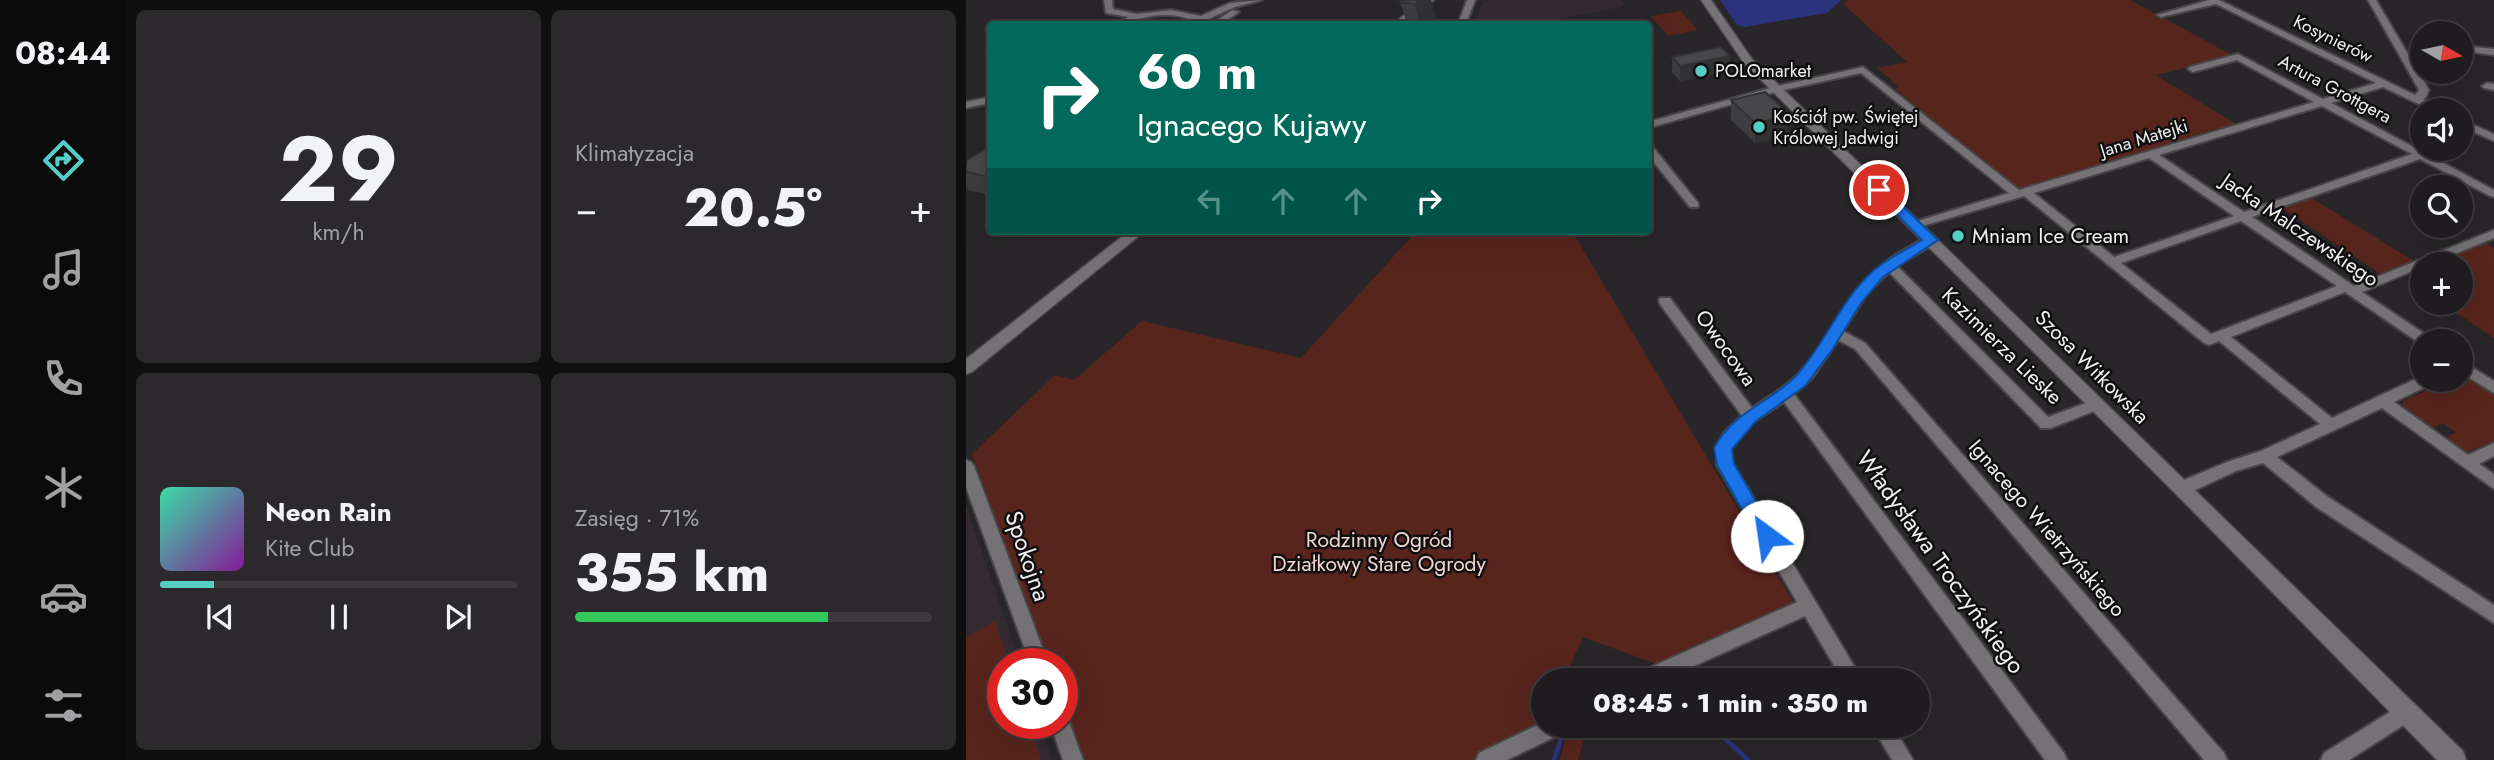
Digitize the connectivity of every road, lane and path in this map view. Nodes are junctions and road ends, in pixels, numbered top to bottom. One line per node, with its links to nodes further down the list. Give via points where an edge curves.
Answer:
1 (1108, 0): 11 (street, via 1109,11)
2 (1151, 0): 10 (street)
3 (1246, 0): 4 (street); 13 (street); 16 (street)
4 (1258, 0)
5 (1429, 0): 17 (street)
6 (1471, 0): 18 (street)
7 (1706, 0): 23 (street, Szosa Witkowska, via 1741,53)
8 (2372, 0): 25 (street, via 2424,90)
9 (2219, 2): 12 (street); 22 (street, Kosynierów)
10 (1153, 12): 11 (street); 13 (street)
11 (1134, 15): 14 (street)
12 (2161, 15)
13 (1203, 19): 15 (street)
14 (1124, 21)
15 (1198, 21)
16 (1221, 21)
17 (1402, 21)
18 (1463, 21)
19 (2473, 50): 20 (street)
20 (2494, 52)
21 (2193, 69): 27 (street, Artura Grottgera, via 2238,57)
22 (2383, 84): 24 (street, Kosynierów); 27 (street, Jana Matejki)
23 (1777, 89): 29 (street); 37 (street, via 1863,70); 41 (street, Szosa Witkowska)
24 (2412, 98)
25 (2416, 98)
26 (987, 101): 28 (street)
27 (2322, 102): 32 (street, Artura Grottgera); 34 (street, Jana Matejki)
28 (966, 105)
29 (1652, 124)
30 (2473, 128): 31 (street)
31 (2494, 138)
32 (2410, 149)
33 (1652, 153): 39 (street)
34 (2151, 154): 37 (street, Jana Matejki); 40 (street, Jacka Malczewskiego)
35 (2410, 159): 40 (street)
36 (2432, 161): 38 (street, Artura Grottgera)
37 (2022, 193): 41 (street, Jana Matejki); 45 (street)
38 (2494, 194)
39 (1694, 205)
40 (2242, 216): 45 (street); 47 (street, Jacka Malczewskiego)
41 (1915, 225): 44 (street, Szosa Witkowska)
42 (2494, 234): 47 (street)
43 (1133, 235): 52 (street)
44 (1931, 240): 46 (street, Owocowa); 58 (street, Szosa Witkowska)
45 (2111, 261): 51 (street)
46 (1889, 265): 50 (street, Owocowa, via 1855,299); 58 (street, Kazimierza Lieske, via 2046,424)
47 (2349, 289): 49 (street, Jacka Malczewskiego); 51 (street)
48 (1665, 301): 59 (street, Owocowa)
49 (2410, 330)
50 (1836, 333): 56 (street, Owocowa, via 1800,382); 81 (street, Ignacego Wietrzyńskiego, via 1860,346)
51 (2215, 338): 60 (street)
52 (966, 368)
53 (2473, 374): 55 (street)
54 (2410, 388): 57 (street)
55 (2494, 388)
56 (1786, 393): 59 (street, Owocowa); 80 (street, Władysława Troczyńskiego)
57 (2383, 401): 60 (street); 63 (street)
58 (2096, 404): 66 (street, Szosa Witkowska)
59 (1750, 416): 67 (street, via 1727,440 1725,465)
60 (2331, 425): 62 (street)
61 (2494, 449): 63 (street)
62 (2265, 456): 66 (street); 68 (street, via 2322,502)
63 (2467, 463): 65 (street)
64 (966, 466): 69 (street, Spokojna)
65 (2494, 483)
66 (2183, 488): 72 (street, Szosa Witkowska)
67 (1808, 606): 70 (street); 71 (street)
68 (2494, 615)
69 (1033, 648)
70 (1669, 668)
71 (1846, 668)
72 (2406, 712): 76 (street); 82 (street, Szosa Witkowska)
73 (1531, 738): 78 (street)
74 (1889, 738): 79 (street)
75 (1066, 739): 77 (street)
76 (2343, 757)
77 (1073, 760)
78 (1486, 760)
79 (1903, 760)
80 (2057, 760)
81 (2217, 760)
82 (2454, 760)

